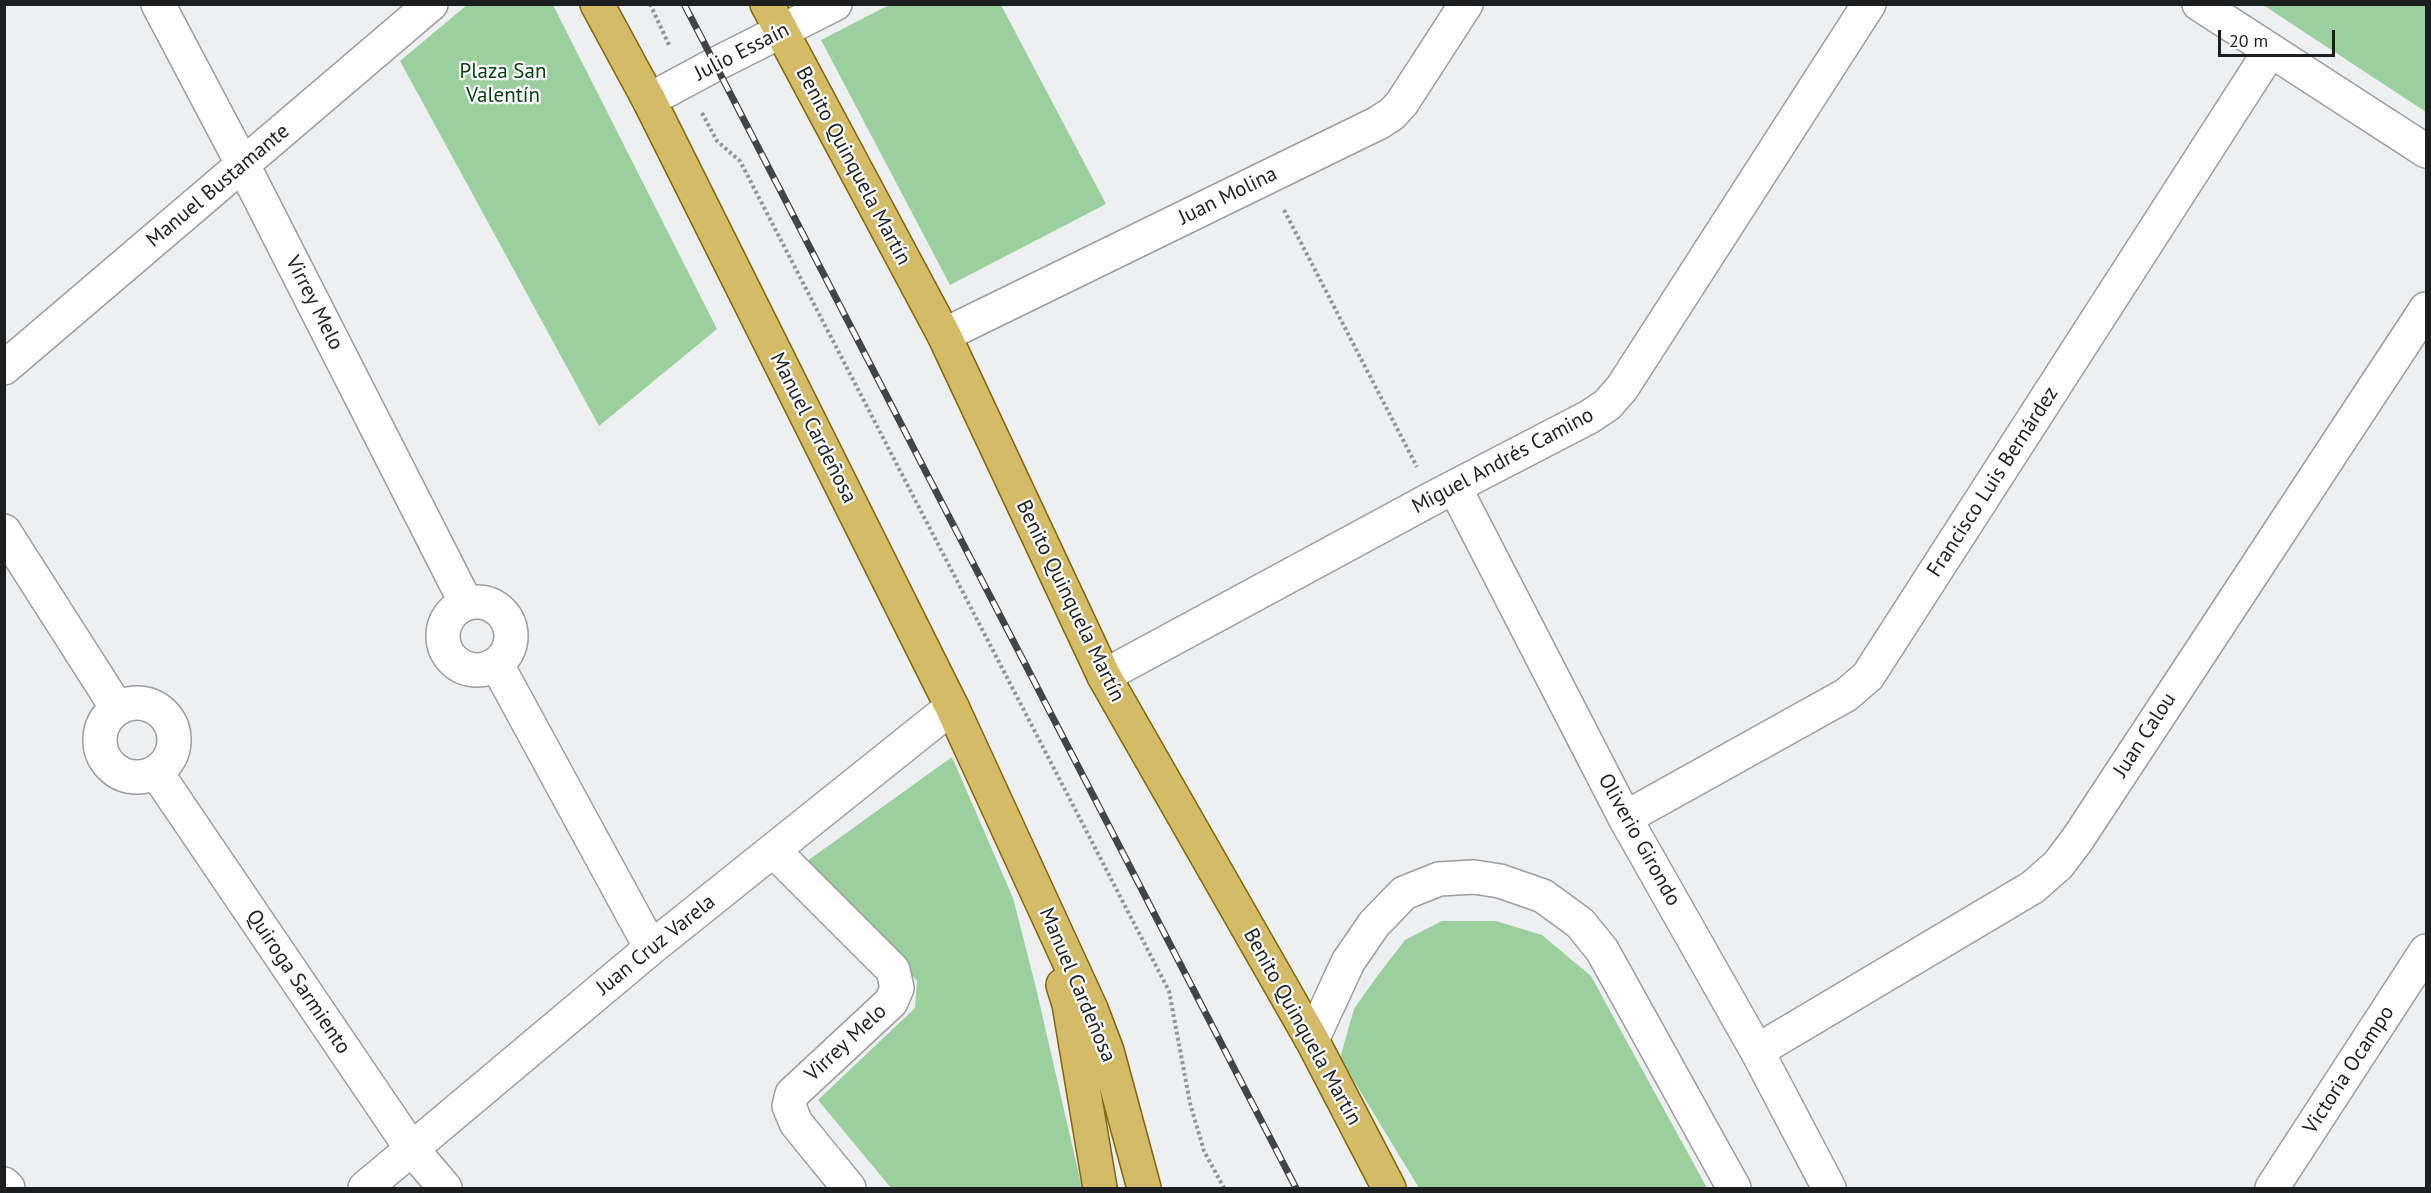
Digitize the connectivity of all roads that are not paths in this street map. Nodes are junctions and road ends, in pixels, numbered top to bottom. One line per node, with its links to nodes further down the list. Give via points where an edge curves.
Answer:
1 (158, 4): 12 (street, Virrey Melo)
2 (431, 4): 12 (street, Manuel Bustamante)
3 (597, 4): 10 (main road, Manuel Cardeñosa)
4 (835, 4): 8 (street, Julio Essaín)
5 (1466, 4): 14 (street, Juan Molina, via 1402,103 1378,123)
6 (1869, 4): 16 (street, Miguel Andrés Camino, via 1622,388 1589,417)
7 (2199, 4): 9 (street)
8 (774, 18): 10 (street, Julio Essaín, via 685,81); 14 (main road, Benito Quinquela Martín)
9 (2270, 51): 11 (street); 24 (street, Francisco Luis Bernárdez, via 1868,676 1846,695)
10 (649, 100): 21 (main road, Manuel Cardeñosa)
11 (2427, 151)
12 (243, 165): 15 (street, Manuel Bustamante); 18 (street, Virrey Melo)
13 (2427, 309): 30 (street, Juan Calou, via 2058,865 2032,887)
14 (944, 335): 20 (main road, Benito Quinquela Martín)
15 (4, 368)
16 (1444, 493): 20 (street, Miguel Andrés Camino); 24 (street, Oliverio Girondo)
17 (4, 531): 22 (street)
18 (466, 603): 19 (street, via 488,603 498,608 511,627 510,648); 19 (street, via 448,618 443,629 446,651 462,668 486,670)
19 (496, 665): 27 (street)
20 (1104, 676): 29 (main road, Benito Quinquela Martín)
21 (952, 706): 25 (street, Juan Cruz Varela); 26 (main road, Manuel Cardeñosa)
22 (117, 708): 23 (street, via 108,717 99,741 108,764 131,777); 23 (street, via 128,704 151,706 169,721 174,744 165,765)
23 (156, 772): 31 (street, Quiroga Sarmiento)
24 (1625, 818): 30 (street, Oliverio Girondo)
25 (774, 851): 27 (street, Juan Cruz Varela); 36 (street, Virrey Melo, via 893,970 897,988 891,1002 792,1094 789,1106 796,1123)
26 (1020, 855): 37 (main road, Manuel Cardeñosa, via 1069,1004); 38 (main road, Manuel Cardeñosa, via 1091,1009 1107,1052)
27 (651, 948): 31 (street, Juan Cruz Varela)
28 (2427, 951): 42 (street, Victoria Ocampo)
29 (1312, 1040): 39 (main road, Benito Quinquela Martín); 40 (street, via 1348,962 1374,924 1404,894 1440,879 1474,877 1500,881 1543,896 1580,923 1602,950)
30 (1756, 1051): 41 (street, Oliverio Girondo)
31 (411, 1148): 34 (street, Juan Cruz Varela); 35 (street, Quiroga Sarmiento)
32 (4, 1184): 33 (street)
33 (8, 1188)
34 (365, 1188)
35 (445, 1188)
36 (849, 1188)
37 (1100, 1188)
38 (1144, 1188)
39 (1389, 1188)
40 (1734, 1188)
41 (1829, 1188)
42 (2272, 1188)

